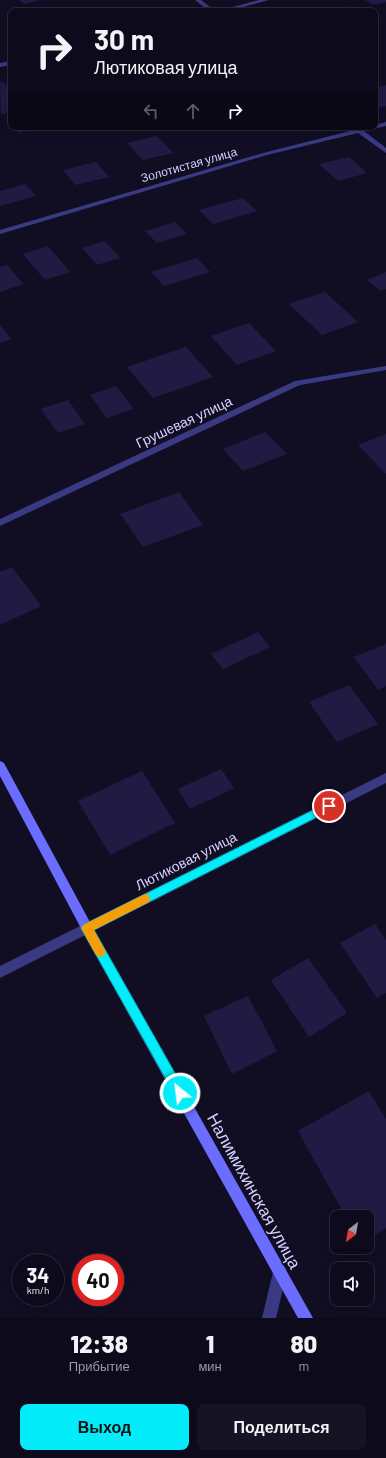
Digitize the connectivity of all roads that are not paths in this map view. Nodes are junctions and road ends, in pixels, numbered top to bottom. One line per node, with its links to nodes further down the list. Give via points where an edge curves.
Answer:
1 (198, 0): 3 (street)
2 (266, 0): 4 (street)
3 (208, 8)
4 (233, 8)
5 (354, 130): 8 (street, Золотистая улица)
6 (359, 130): 7 (street)
7 (386, 151)
8 (0, 232)
9 (386, 368): 10 (street, Грушевая улица, via 298,384)
10 (0, 523)
11 (0, 766): 13 (street, Налимихинская улица)
12 (386, 778): 13 (street, Лютиковая улица)
13 (87, 928): 14 (street, Лютиковая улица); 15 (street, Налимихинская улица)
14 (0, 972)
15 (280, 1272): 16 (street); 17 (street, Налимихинская улица)
16 (269, 1318)
17 (306, 1318)

